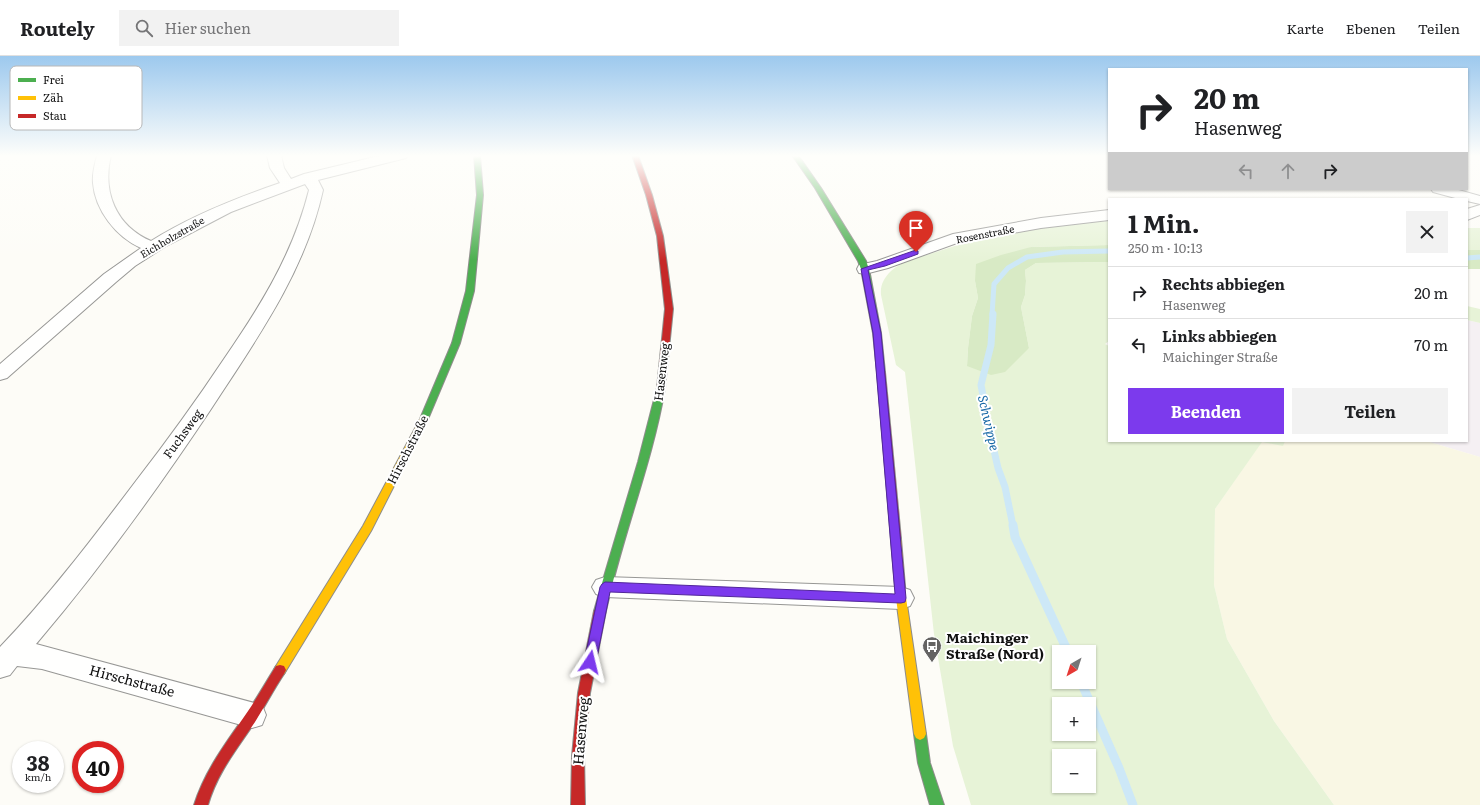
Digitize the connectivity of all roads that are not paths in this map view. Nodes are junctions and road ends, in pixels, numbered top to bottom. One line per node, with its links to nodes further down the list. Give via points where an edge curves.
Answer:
1 (100, 190): 14 (street, via 114,220 142,244)
2 (273, 190): 14 (street, Eichholzstraße, via 215,213)
3 (316, 190): 19 (street, Fuchsweg, via 306,228 270,305 185,432 106,538)
4 (480, 190): 20 (street, Hirschstraße, via 466,308 456,343 428,410 367,528)
5 (647, 190): 17 (street, Hasenweg, via 660,236 669,309 659,402 638,483)
6 (819, 190): 15 (street)
7 (1442, 190): 8 (street)
8 (1480, 200)
9 (1480, 209): 10 (street)
10 (1468, 215)
11 (1108, 216): 15 (street, Rosenstraße, via 1042,223 953,239)
12 (1468, 221): 13 (street)
13 (1480, 221)
14 (153, 248): 16 (street, Eichholzstraße, via 104,282)
15 (865, 269): 18 (street, via 877,333)
16 (0, 374)
17 (605, 587): 18 (street); 22 (street, Hasenweg, via 584,693 578,756)
18 (901, 598): 23 (street, via 924,763)
19 (6, 660): 20 (street, Hirschstraße, via 42,657)
20 (252, 715): 21 (street, Hirschstraße, via 219,762 204,792)
21 (201, 805)
22 (578, 805)
23 (936, 805)

